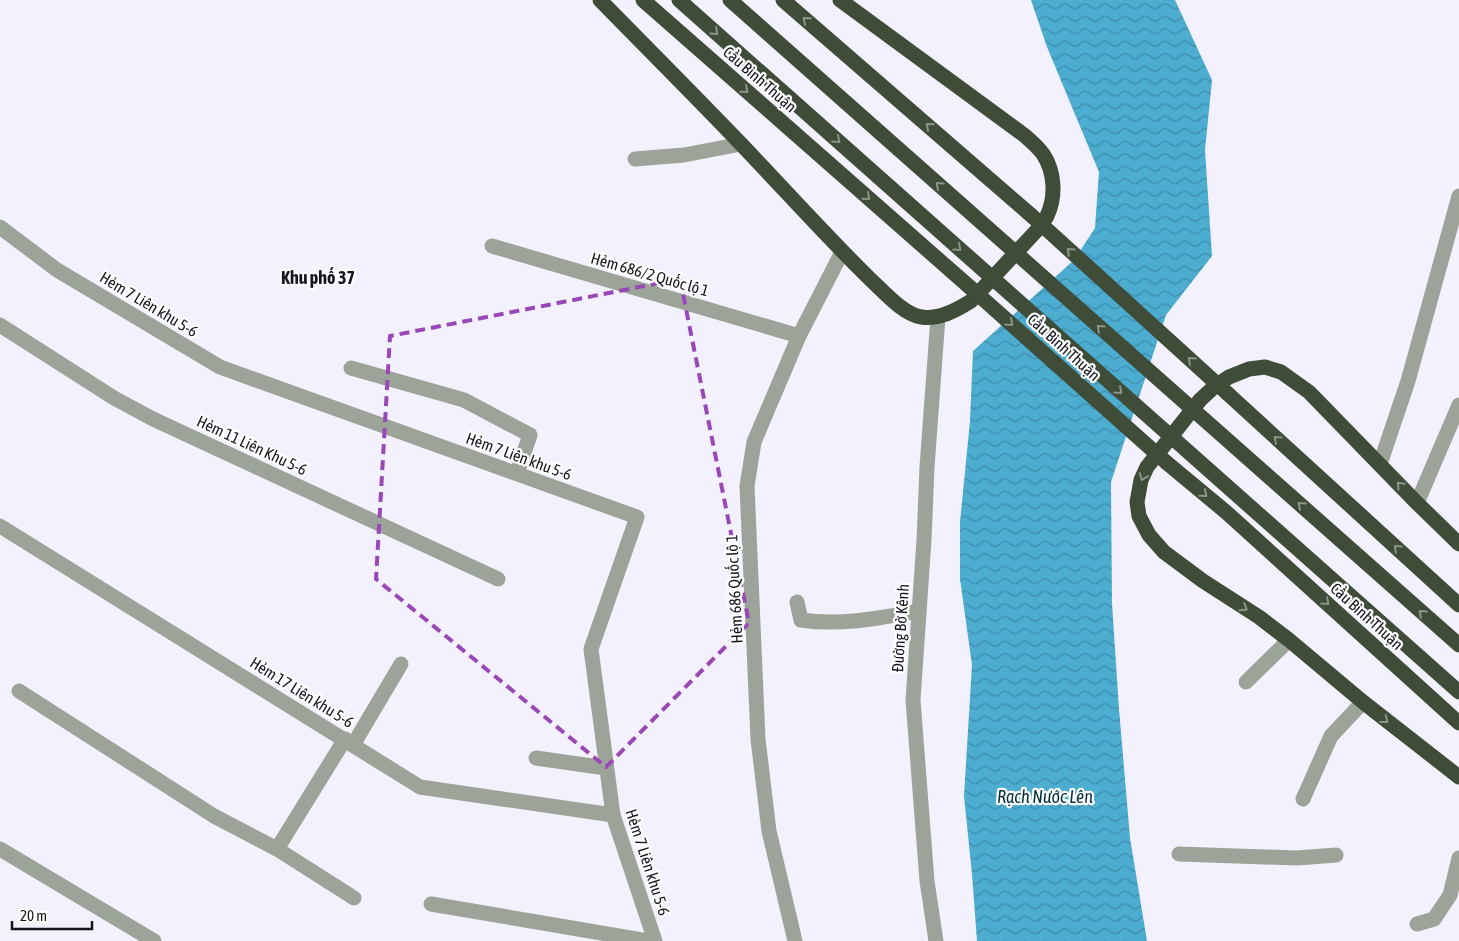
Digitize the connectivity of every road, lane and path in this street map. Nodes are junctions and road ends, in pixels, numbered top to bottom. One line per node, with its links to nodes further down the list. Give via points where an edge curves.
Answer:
1 (600, 0): 7 (highway)
2 (643, 0): 34 (highway, Cầu Bình Thuận, one-way to 34, bridge, via 1226,512)
3 (679, 0): 32 (highway, Cầu Bình Thuận, one-way to 32, bridge)
4 (730, 0): 28 (highway, one-way to 4, bridge)
5 (783, 0): 25 (highway, one-way to 5, bridge, via 1032,216)
6 (840, 0): 13 (highway, via 1024,135 1044,155 1051,170 1052,201 1038,229 971,301)
7 (741, 144): 8 (street, via 684,155); 12 (highway)
8 (635, 159)
9 (1459, 196): 18 (street, via 1408,380)
10 (0, 227): 19 (street, Hẻm 7 Liên khu 5-6, via 57,270 220,367)
11 (492, 246): 15 (street, Hẻm 686/2 Quốc lộ 1)
12 (842, 252): 13 (highway, via 909,313); 15 (street, Hẻm 686 Quốc lộ 1)
13 (938, 317): 26 (street, Đường Bờ Kênh)
14 (0, 325): 23 (street, Hẻm 11 Liên Khu 5-6, via 114,398 153,419)
15 (799, 336): 52 (street, Hẻm 686 Quốc lộ 1, via 754,442 747,486 758,739 769,831)
16 (351, 368): 19 (street, via 464,400 530,435)
17 (1459, 405): 20 (street)
18 (1380, 464): 20 (highway, one-way to 18); 27 (highway, one-way to 27, via 1310,392 1281,372 1265,367 1249,369 1214,387 1147,467 1137,502 1149,535 1164,552 1203,582)
19 (517, 473): 37 (street, Hẻm 7 Liên khu 5-6, via 637,517 591,648)
20 (1417, 503): 22 (highway)
21 (0, 526): 35 (street, Hẻm 17 Liên khu 5-6)
22 (1459, 544)
23 (498, 580)
24 (797, 602): 26 (street, via 801,620 814,622 856,621)
25 (1459, 605)
26 (919, 611): 53 (street, Đường Bờ Kênh, via 913,700 927,881)
27 (1289, 640): 30 (street); 33 (highway)
28 (1459, 645)
29 (401, 664): 35 (street)
30 (1246, 682)
31 (19, 691): 42 (street, via 214,816)
32 (1459, 692)
33 (1363, 702): 38 (highway, one-way to 38); 39 (street, via 1331,736)
34 (1459, 723)
35 (349, 742): 40 (street, Hẻm 17 Liên khu 5-6, via 420,787); 42 (street)
36 (536, 758): 37 (street)
37 (606, 768): 40 (street, Hẻm 7 Liên khu 5-6)
38 (1459, 777)
39 (1303, 799)
40 (613, 815): 51 (street, Hẻm 7 Liên khu 5-6)
41 (0, 848): 49 (street)
42 (277, 849): 46 (street)
43 (1179, 854): 44 (street, via 1297,858)
44 (1336, 855)
45 (1459, 858): 48 (street, via 1450,895 1434,918)
46 (354, 898)
47 (431, 904): 50 (street)
48 (1417, 924)
49 (154, 941)
50 (648, 941)
51 (655, 941)
52 (795, 941)
53 (936, 941)

